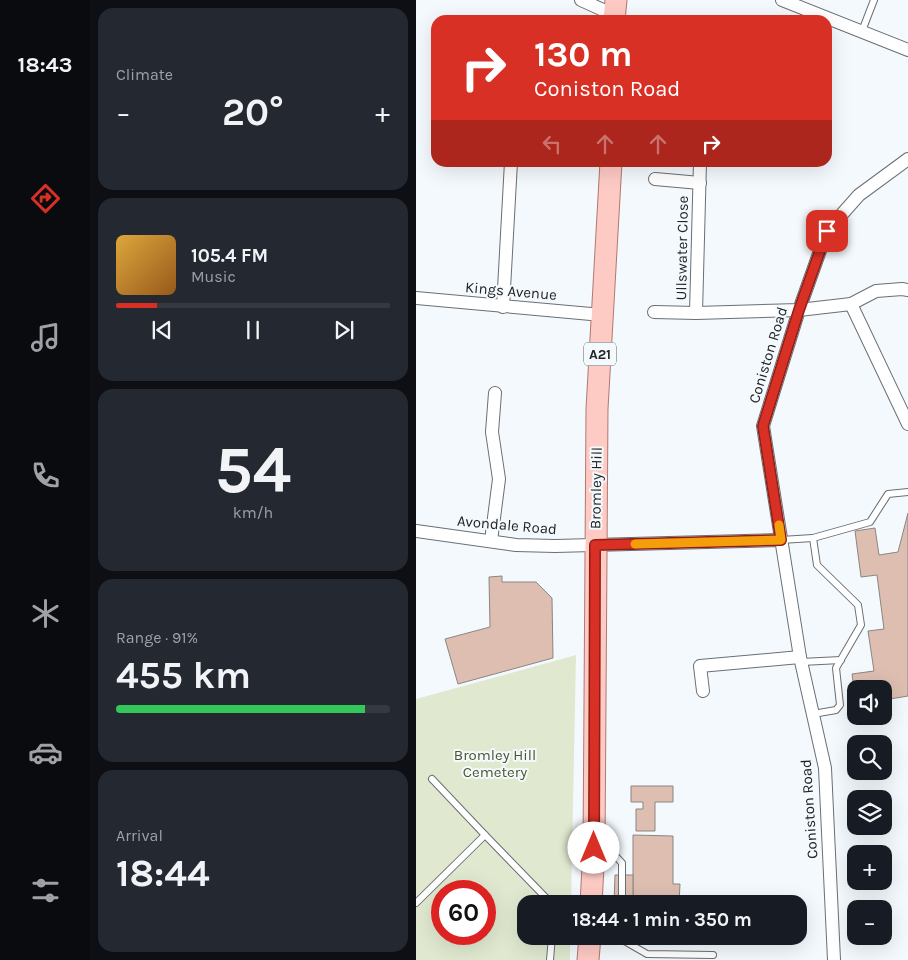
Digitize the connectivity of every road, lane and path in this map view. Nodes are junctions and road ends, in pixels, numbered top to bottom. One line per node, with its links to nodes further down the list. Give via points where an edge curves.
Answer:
1 (581, 0): 4 (street)
2 (782, 0): 5 (street)
3 (874, 0): 7 (lane)
4 (615, 12)
5 (821, 15)
6 (832, 19): 7 (street)
7 (862, 31): 8 (street)
8 (908, 50)
9 (906, 163): 19 (street, Coniston Road, via 858,194 827,231)
10 (511, 167): 18 (street)
11 (611, 167): 22 (main road, Bromley Hill / A21)
12 (700, 167): 14 (street, Ullswater Close)
13 (655, 179): 14 (street, Ullswater Close)
14 (700, 183): 21 (street, Ullswater Close)
15 (908, 290): 17 (street, via 876,291)
16 (416, 298): 18 (street, Kings Avenue)
17 (851, 304): 19 (street, Ullswater Close); 24 (street)
18 (503, 307): 22 (street, Kings Avenue)
19 (799, 310): 21 (street, Ullswater Close); 28 (street, Coniston Road, via 763,426)
20 (654, 312): 21 (street, Ullswater Close)
21 (696, 313)
22 (602, 315): 30 (main road, Bromley Hill / A21)
23 (495, 393): 29 (street, via 492,432 499,479)
24 (908, 424)
25 (908, 492): 27 (lane, via 888,494 870,522)
26 (416, 531): 29 (street, Avondale Road)
27 (813, 538): 28 (lane); 32 (lane, via 817,564 858,605 861,625)
28 (781, 540): 30 (street); 31 (street, Coniston Road)
29 (491, 541): 30 (street, Avondale Road, via 516,545)
30 (595, 545): 37 (main road, Bromley Hill / A21)
31 (800, 660): 32 (lane); 33 (street, via 700,666); 34 (street, Coniston Road)
32 (841, 660): 34 (lane, via 836,668 840,705 836,710)
33 (703, 691)
34 (813, 714): 48 (street, Coniston Road, via 825,768)
35 (432, 780): 36 (lane)
36 (484, 835): 38 (lane); 41 (lane)
37 (594, 848): 39 (main road, Bromley Hill / A21); 40 (lane, via 608,848 622,862)
38 (543, 895)
39 (591, 895)
40 (622, 895)
41 (416, 903)
42 (551, 945): 46 (lane)
43 (589, 945): 47 (main road)
44 (632, 945): 45 (lane, via 647,954)
45 (713, 955)
46 (550, 960)
47 (588, 960)
48 (834, 960)

